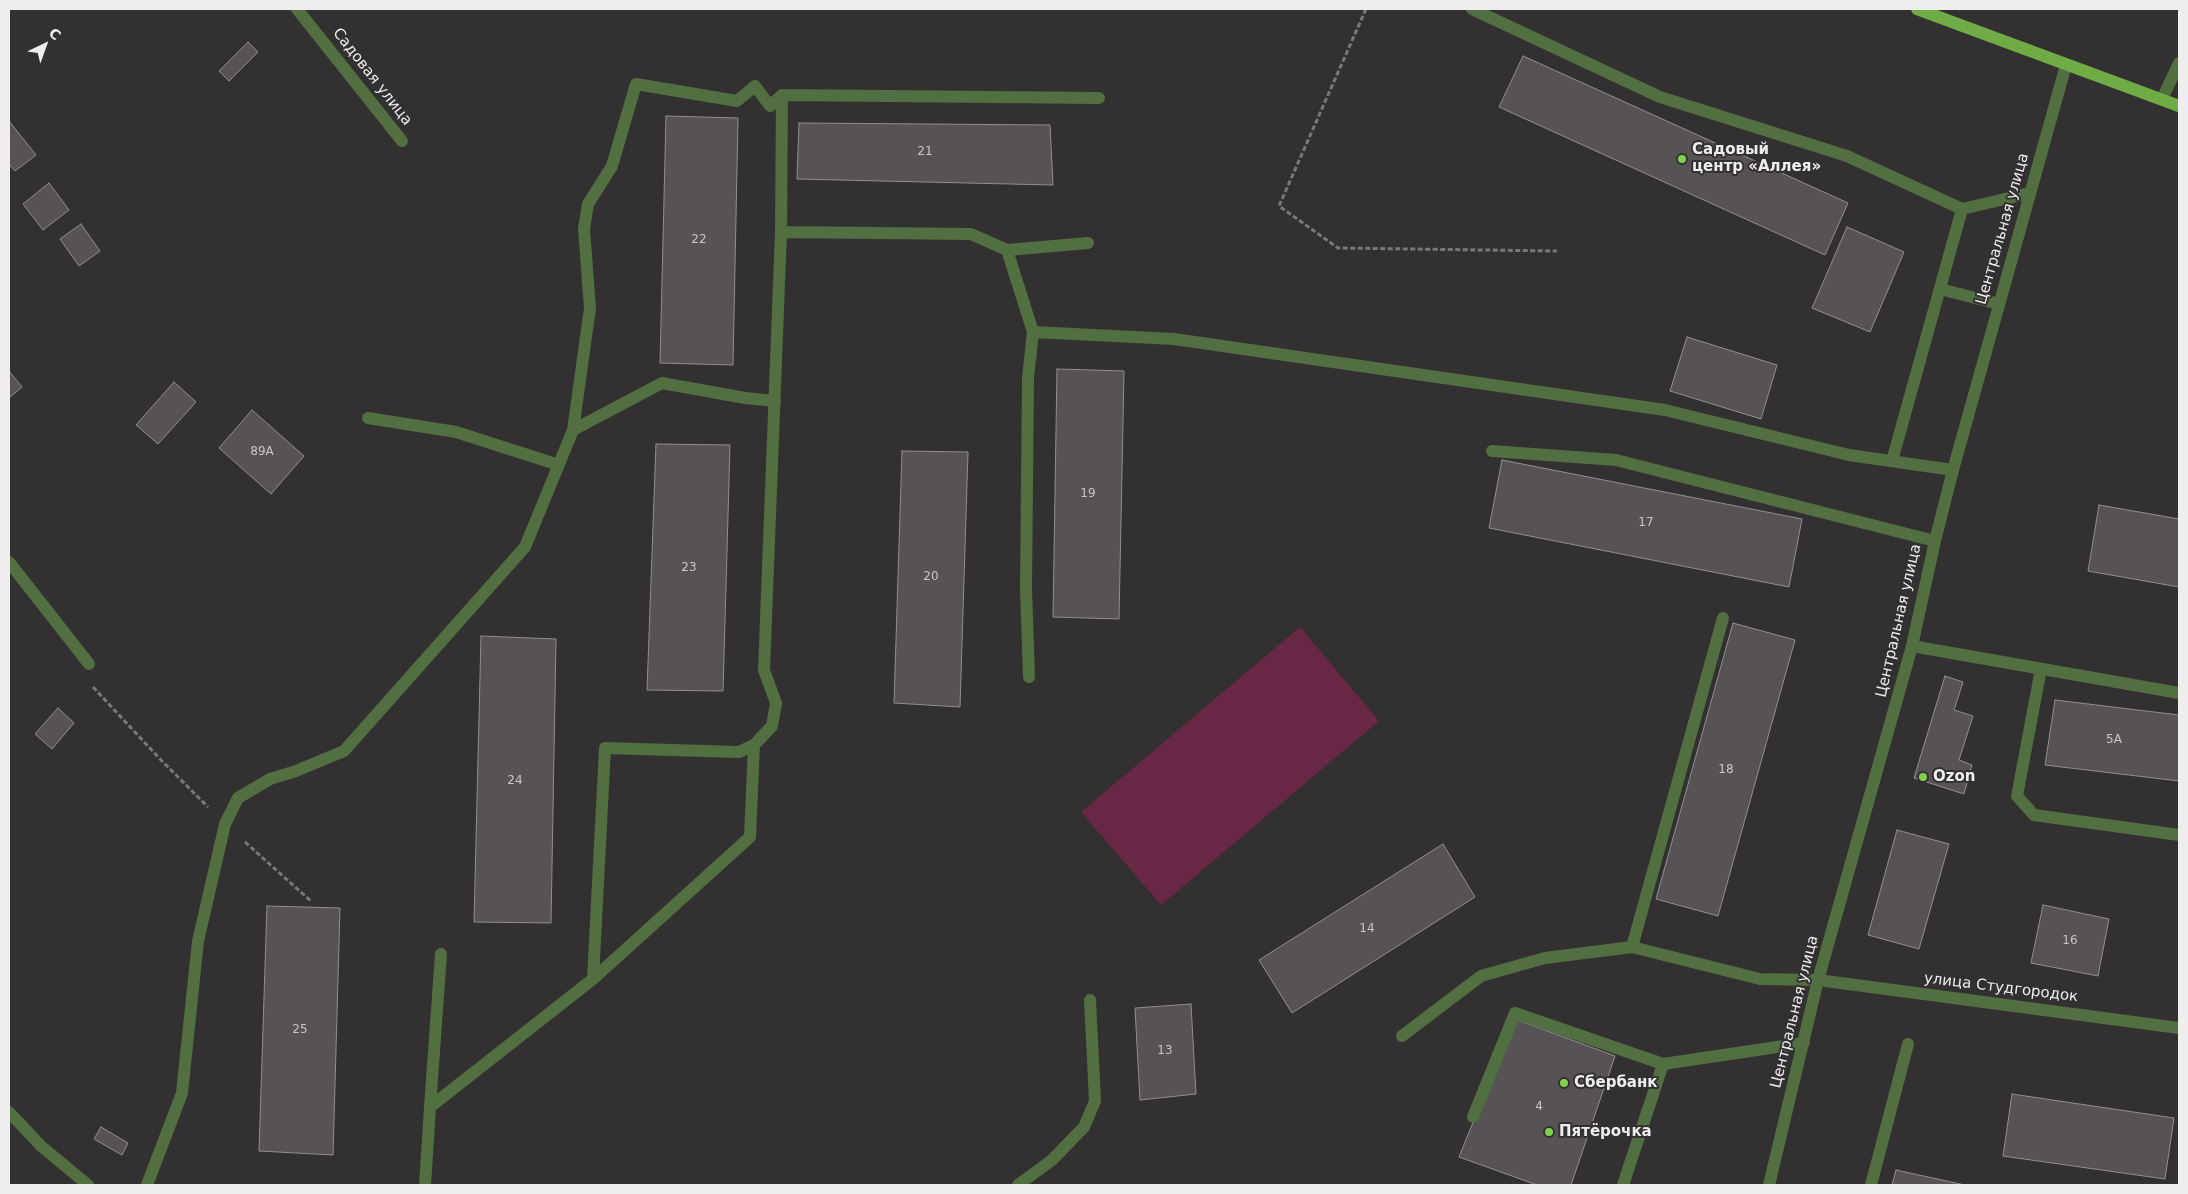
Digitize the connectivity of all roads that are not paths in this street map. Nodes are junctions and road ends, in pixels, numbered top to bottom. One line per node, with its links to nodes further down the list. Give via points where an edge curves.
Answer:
1 (297, 9): 10 (street, Садовая улица)
2 (1472, 9): 12 (street, via 1660,97 1847,156)
3 (1917, 9): 5 (main road)
4 (2179, 63): 8 (street)
5 (2066, 65): 8 (main road); 11 (street, Центральная улица)
6 (782, 95): 7 (street); 13 (street); 21 (street, via 770,106 755,86 737,102 636,84 612,166 588,204 584,229 590,308)
7 (1099, 98)
8 (2162, 99): 9 (main road)
9 (2179, 106)
10 (402, 141)
11 (2030, 193): 12 (street); 17 (street, Центральная улица)
12 (1962, 209): 16 (street)
13 (781, 232): 15 (street, via 971,234); 19 (street)
14 (1088, 243): 15 (street)
15 (1006, 250): 18 (street)
16 (1940, 289): 17 (street); 23 (street)
17 (1999, 304): 25 (street, Центральная улица)
18 (1033, 332): 23 (street, via 1174,339 1666,410 1849,455); 32 (street, via 1028,387 1026,588)
19 (775, 401): 21 (street, via 662,383); 34 (street, via 764,670 776,703 772,726)
20 (368, 418): 24 (street, via 456,432)
21 (573, 430): 24 (street)
22 (1492, 451): 26 (street, via 1616,460)
23 (1892, 461): 25 (street)
24 (559, 465): 50 (street, via 525,546 344,751 270,779 238,798 225,824 198,941 182,1093)
25 (1953, 470): 26 (street, Центральная улица)
26 (1935, 541): 29 (street, Центральная улица)
27 (9, 562): 30 (street)
28 (1722, 618): 36 (street)
29 (1912, 646): 31 (street); 39 (street, Центральная улица)
30 (89, 664)
31 (2041, 669): 33 (street); 35 (street, via 2017,796 2034,815)
32 (1029, 677)
33 (2179, 693)
34 (754, 745): 38 (street, via 750,837); 38 (street, via 739,752 605,748)
35 (2179, 835)
36 (1632, 947): 39 (street, улица Студгородок, via 1760,979); 42 (street, via 1545,958 1481,976)
37 (441, 954): 46 (street)
38 (593, 979): 46 (street)
39 (1818, 980): 41 (street, улица Студгородок); 43 (street, Центральная улица)
40 (1090, 1000): 52 (street, via 1095,1101 1084,1127 1052,1160)
41 (2179, 1028)
42 (1402, 1036)
43 (1804, 1043): 45 (street); 54 (street, Центральная улица)
44 (1908, 1044): 55 (street)
45 (1663, 1064): 48 (street, via 1515,1013); 53 (street)
46 (430, 1107): 51 (street)
47 (9, 1112): 49 (street, via 41,1146)
48 (1473, 1117)
49 (88, 1185)
50 (147, 1185)
51 (425, 1185)
52 (1018, 1185)
53 (1623, 1185)
54 (1769, 1185)
55 (1871, 1185)

